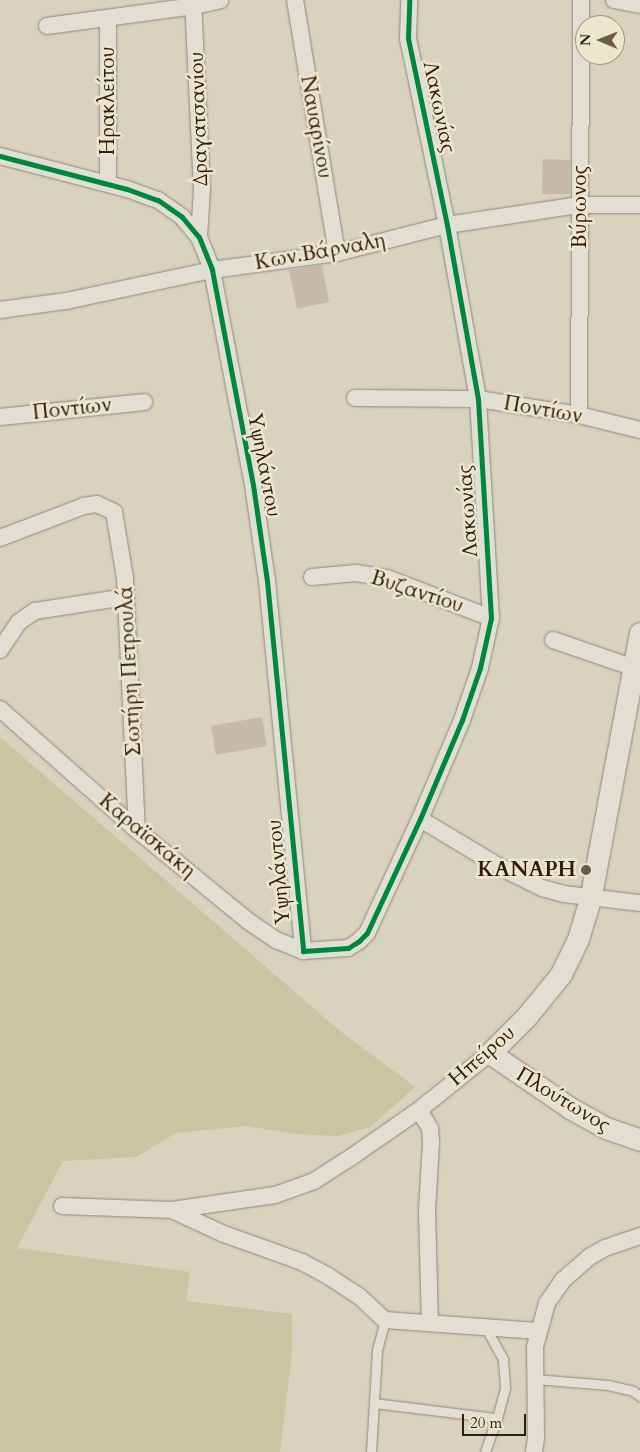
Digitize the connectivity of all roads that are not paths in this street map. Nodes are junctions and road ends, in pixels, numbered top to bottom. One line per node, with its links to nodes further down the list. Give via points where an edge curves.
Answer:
1 (220, 0): 6 (street)
2 (295, 0): 16 (street, Ναυαρίνου)
3 (409, 0): 14 (street, Λακωνίας, via 408,38)
4 (581, 0): 12 (street, Βύρωνος)
5 (614, 0): 7 (street)
6 (194, 3): 8 (street); 15 (street, Δραγατσανίου, via 202,190)
7 (640, 5)
8 (108, 18): 9 (street); 11 (street, Ηρακλείτου)
9 (47, 26)
10 (0, 156): 11 (street, Υψηλάντου)
11 (108, 184): 15 (street, Υψηλάντου, via 158,200 182,217)
12 (580, 205): 13 (street, Κων.Βάρναλη); 14 (street, Κων.Βάρναλη); 22 (street, Βύρωνος)
13 (640, 205)
14 (447, 226): 16 (street, Κων.Βάρναλη); 20 (street, Λακωνίας)
15 (199, 237): 17 (street, Υψηλάντου)
16 (337, 253): 17 (street, Κων.Βάρναλη)
17 (212, 270): 18 (street, Κων.Βάρναλη, via 66,301); 38 (street, Υψηλάντου, via 268,581)
18 (0, 310)
19 (355, 398): 20 (street, Ποντίων)
20 (478, 399): 22 (street, Ποντίων); 28 (street, Λακωνίας)
21 (144, 402): 23 (street, Ποντίων)
22 (579, 415): 24 (street, Ποντίων)
23 (0, 417)
24 (640, 430)
25 (0, 538): 27 (street, Σωτήρη Πετρουλά, via 97,504 114,512 126,578)
26 (312, 577): 28 (street, Βυζαντίου, via 356,573 387,578)
27 (126, 597): 31 (street, via 35,611 19,622); 35 (street, Σωτήρη Πετρουλά)
28 (491, 618): 34 (street, Λακωνίας, via 477,677)
29 (640, 633): 32 (street, Ηπείρου)
30 (553, 640): 32 (street)
31 (0, 650)
32 (637, 670): 36 (street, Ηπείρου)
33 (0, 709): 35 (street, Καραϊσκάκη)
34 (420, 819): 36 (street, via 542,888); 38 (street, Λακωνίας, via 367,933 348,948)
35 (137, 830): 38 (street, Καραϊσκάκη, via 248,921 276,940)
36 (591, 896): 37 (street); 39 (street, Ηπείρου, via 578,939 561,974 527,1016)
37 (640, 902)
38 (303, 951)
39 (490, 1053): 40 (street, Ηπείρου); 41 (street, Πλούτωνος, via 570,1108 606,1128)
40 (419, 1110): 43 (street, Ηπείρου, via 314,1181 275,1195); 46 (street, via 430,1128 426,1211)
41 (640, 1140)
42 (62, 1206): 43 (street, Ηπείρου)
43 (172, 1210): 45 (street, via 224,1234 302,1262 360,1297)
44 (640, 1236): 48 (street, via 605,1248 575,1268 546,1303)
45 (385, 1320): 46 (street); 51 (lane, via 377,1350)
46 (430, 1322): 47 (street)
47 (485, 1326): 48 (street); 52 (lane, via 504,1359 505,1388)
48 (538, 1331): 49 (street)
49 (535, 1379): 50 (lane, via 608,1385); 55 (street)
50 (640, 1396)
51 (374, 1403): 52 (lane); 53 (lane)
52 (498, 1418): 54 (lane)
53 (370, 1452)
54 (485, 1452)
55 (534, 1452)

